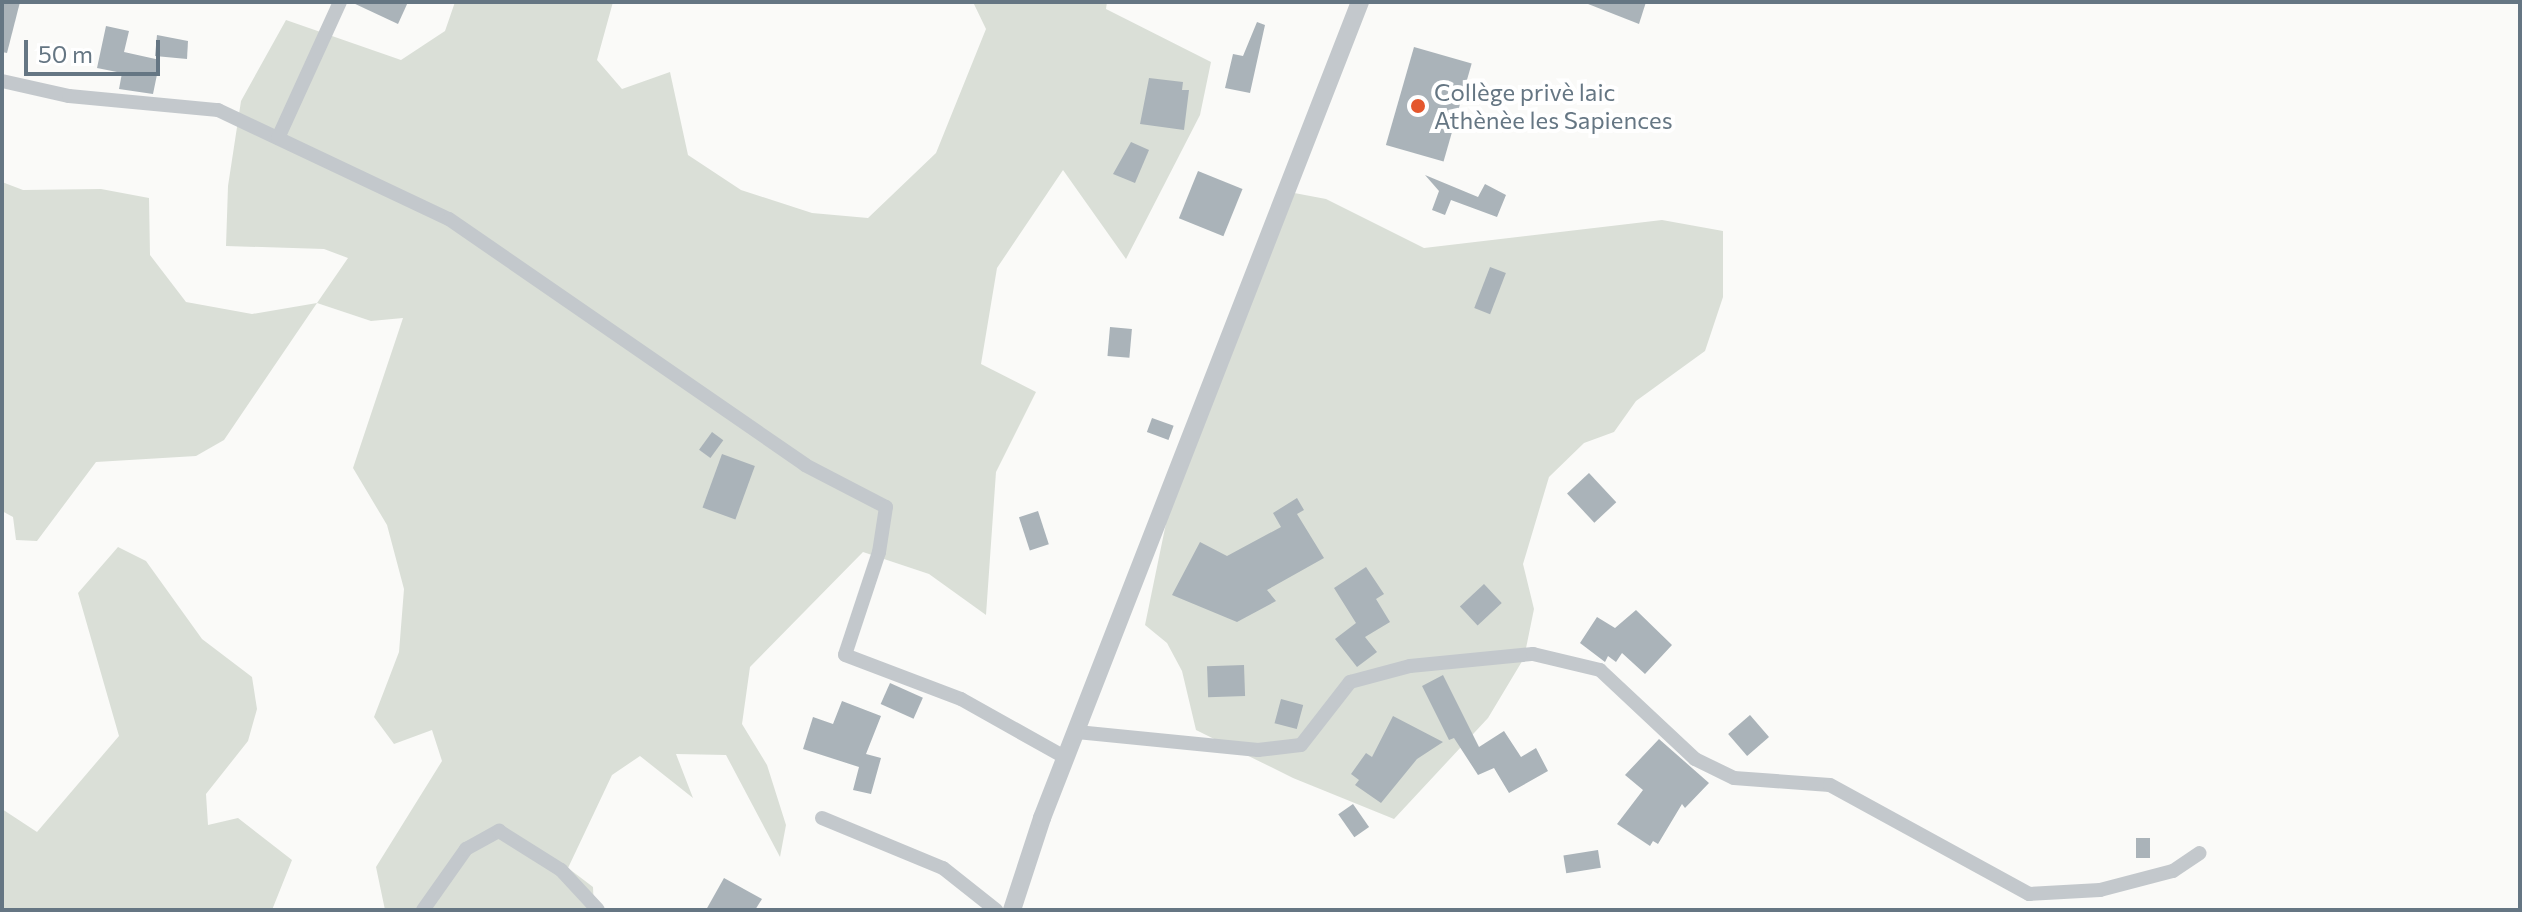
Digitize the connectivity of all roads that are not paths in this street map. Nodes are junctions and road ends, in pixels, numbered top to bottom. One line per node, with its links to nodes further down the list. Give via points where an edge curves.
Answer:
1 (340, 2): 4 (street)
2 (1360, 2): 5 (street)
3 (2, 81): 4 (street, via 69,96 218,110)
4 (278, 138): 6 (street, via 449,219 805,465 886,507 879,552 845,655 961,699)
5 (1077, 732): 6 (street); 8 (street, via 1258,750 1301,745 1350,682 1410,666 1533,654 1600,670 1695,759 1734,778 1830,785 2029,894 2100,890 2173,871)
6 (1066, 758): 12 (street)
7 (822, 818): 11 (street, via 943,868)
8 (2200, 853)
9 (423, 910): 10 (street, via 466,849 499,831 561,870)
10 (598, 910)
11 (996, 910)
12 (1012, 910)

